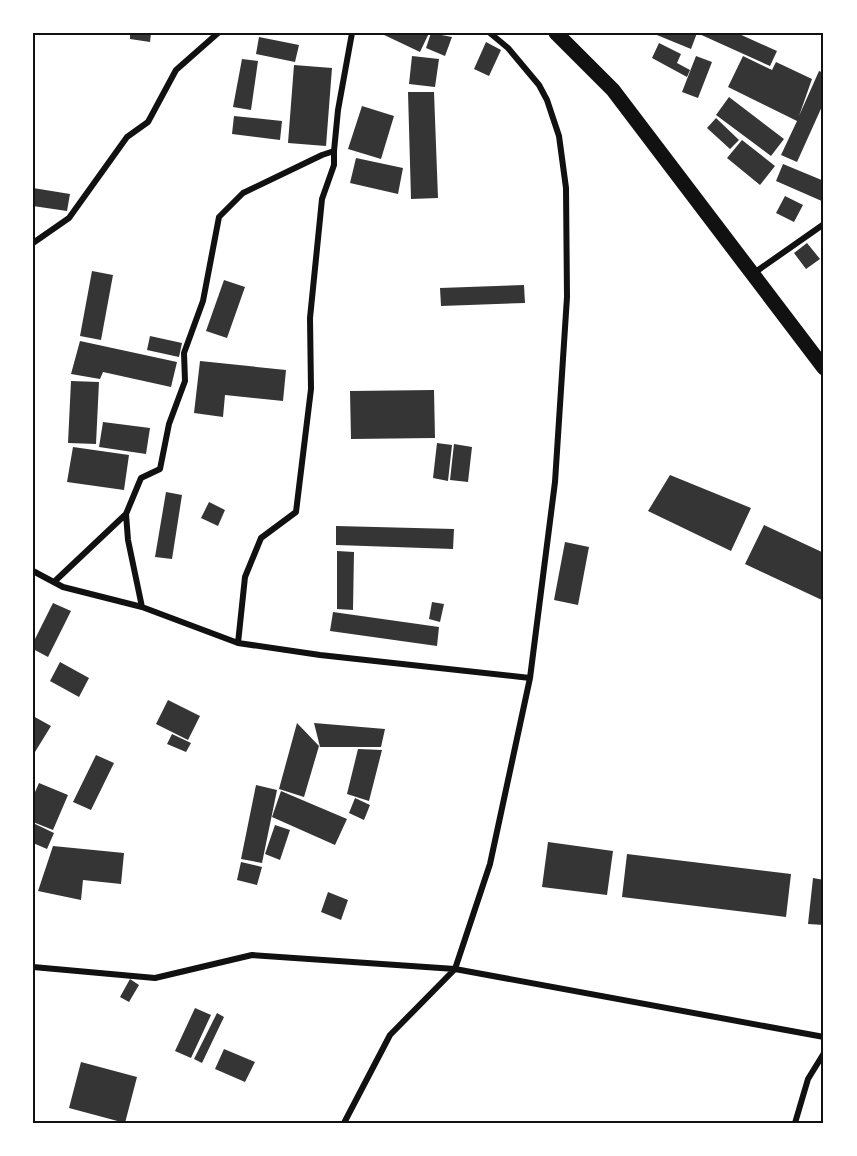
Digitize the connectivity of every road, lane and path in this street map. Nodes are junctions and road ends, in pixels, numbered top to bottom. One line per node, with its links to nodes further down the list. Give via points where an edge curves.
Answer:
1 (218, 33): 7 (street, via 176,69 148,122 127,137 69,218)
2 (352, 33): 5 (street)
3 (490, 33): 15 (street, via 508,48 547,100 558,136 566,189 567,285 555,482)
4 (556, 33): 8 (main road, via 614,90)
5 (334, 152): 10 (street, via 322,154 243,193 219,217 202,301 184,353 185,381 169,424 160,469 141,478); 14 (street, via 334,165 322,199 310,318 311,389 296,512 261,538 246,577)
6 (824, 224): 8 (street)
7 (33, 243)
8 (753, 273): 9 (main road)
9 (824, 368)
10 (126, 514): 12 (street); 13 (street)
11 (33, 571): 12 (street)
12 (54, 582): 13 (street)
13 (142, 607): 14 (street)
14 (238, 643): 15 (street)
15 (530, 678): 17 (street, via 490,864)
16 (33, 967): 17 (street, via 154,978 252,955)
17 (455, 969): 18 (street); 20 (street, via 390,1035)
18 (824, 1037)
19 (824, 1053): 21 (street, via 808,1079)
20 (344, 1123)
21 (795, 1123)

